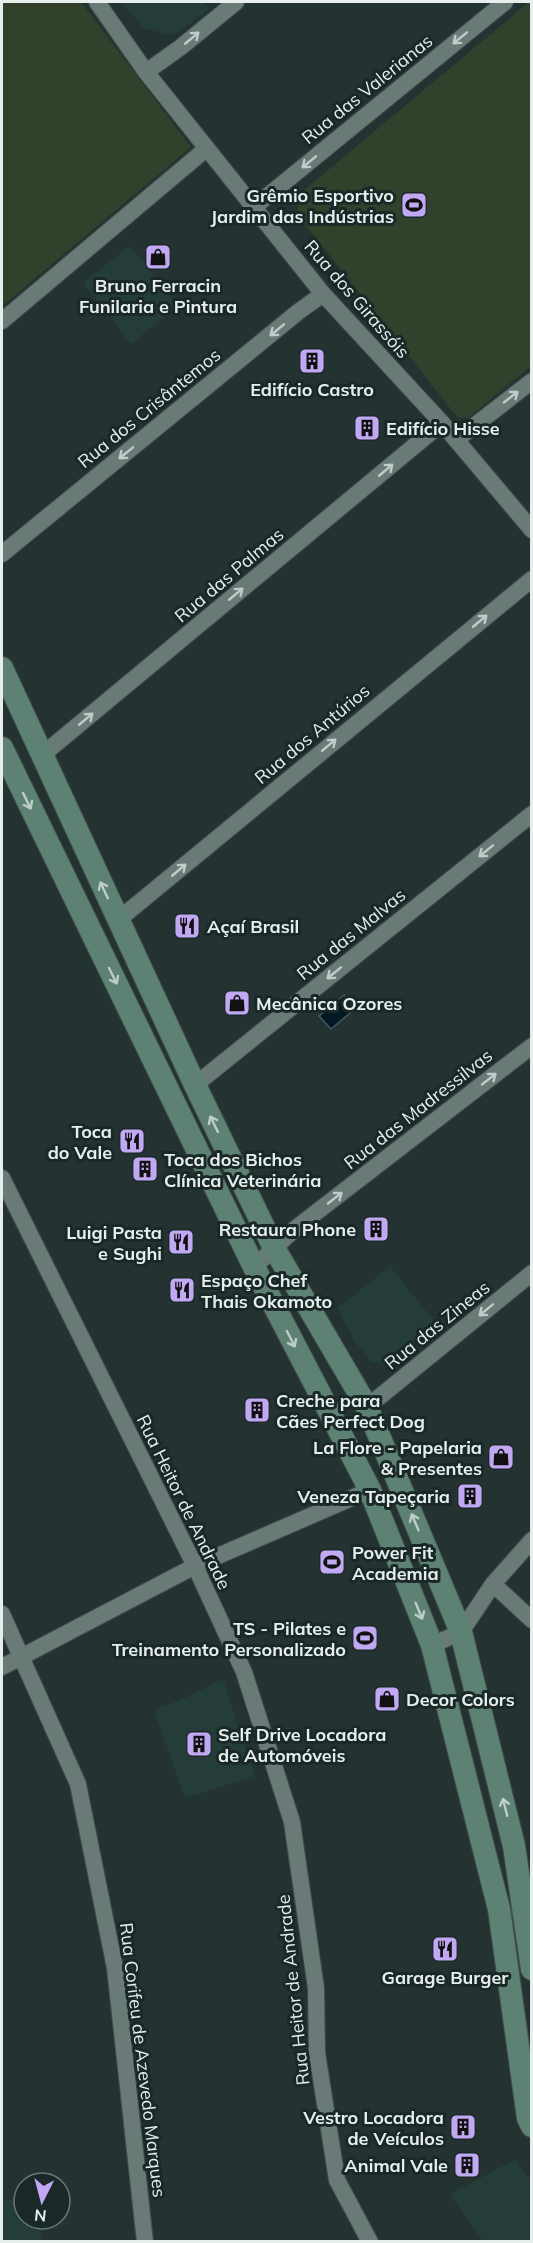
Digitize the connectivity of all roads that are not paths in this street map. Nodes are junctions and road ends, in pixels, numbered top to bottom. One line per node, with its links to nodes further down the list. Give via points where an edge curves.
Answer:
1 (97, 2): 4 (street, Rua dos Girassóis)
2 (236, 2): 4 (street, one-way to 2)
3 (506, 2): 6 (street, Rua das Valerianas, one-way to 6)
4 (146, 72): 5 (street, Rua dos Girassóis)
5 (206, 149): 6 (street, Rua dos Girassóis); 8 (street)
6 (254, 207): 7 (street, Rua dos Girassóis)
7 (323, 294): 10 (street, Rua dos Girassóis); 13 (street, Rua dos Crisântemos, one-way to 13)
8 (2, 321)
9 (531, 381): 11 (street, one-way to 9)
10 (442, 423): 11 (street, Rua dos Girassóis); 17 (street, Rua das Palmas, one-way to 10)
11 (456, 440): 12 (street, Rua dos Girassóis)
12 (531, 530)
13 (2, 554)
14 (531, 579): 19 (street, Rua dos Antúrios, one-way to 14)
15 (2, 668): 17 (main road)
16 (2, 748): 24 (main road, one-way to 24)
17 (41, 756): 19 (main road, one-way to 17)
18 (531, 814): 21 (street, Rua das Malvas, one-way to 21)
19 (118, 920): 21 (main road)
20 (531, 1046): 23 (street, Rua das Madressilvas, one-way to 20)
21 (195, 1085): 23 (main road, one-way to 21)
22 (2, 1178): 29 (street, Rua Heitor de Andrade)
23 (274, 1248): 24 (street, Rua das Madressilvas); 26 (main road)
24 (254, 1268): 27 (main road, one-way to 27)
25 (531, 1273): 26 (street, Rua das Zineas, one-way to 26)
26 (367, 1407): 33 (main road, one-way to 26)
27 (369, 1490): 29 (street); 34 (main road, one-way to 34)
28 (531, 1540): 30 (street)
29 (195, 1566): 35 (street); 42 (street, Rua Heitor de Andrade, via 244,1672 292,1822 316,1988 317,2053 337,2180)
30 (493, 1584): 32 (street); 33 (street)
31 (2, 1614): 35 (street, Rua Corifeu de Azevedo Marques)
32 (531, 1620)
33 (461, 1632): 34 (street); 37 (main road, one-way to 33)
34 (432, 1645): 40 (main road, via 499,1909)
35 (21, 1657): 36 (street); 41 (street, Rua Corifeu de Azevedo Marques, via 78,1784 115,1968)
36 (2, 1667)
37 (514, 1846): 38 (street); 39 (main road)
38 (531, 1863)
39 (531, 1968)
40 (531, 2126)
41 (145, 2241)
42 (370, 2241)

